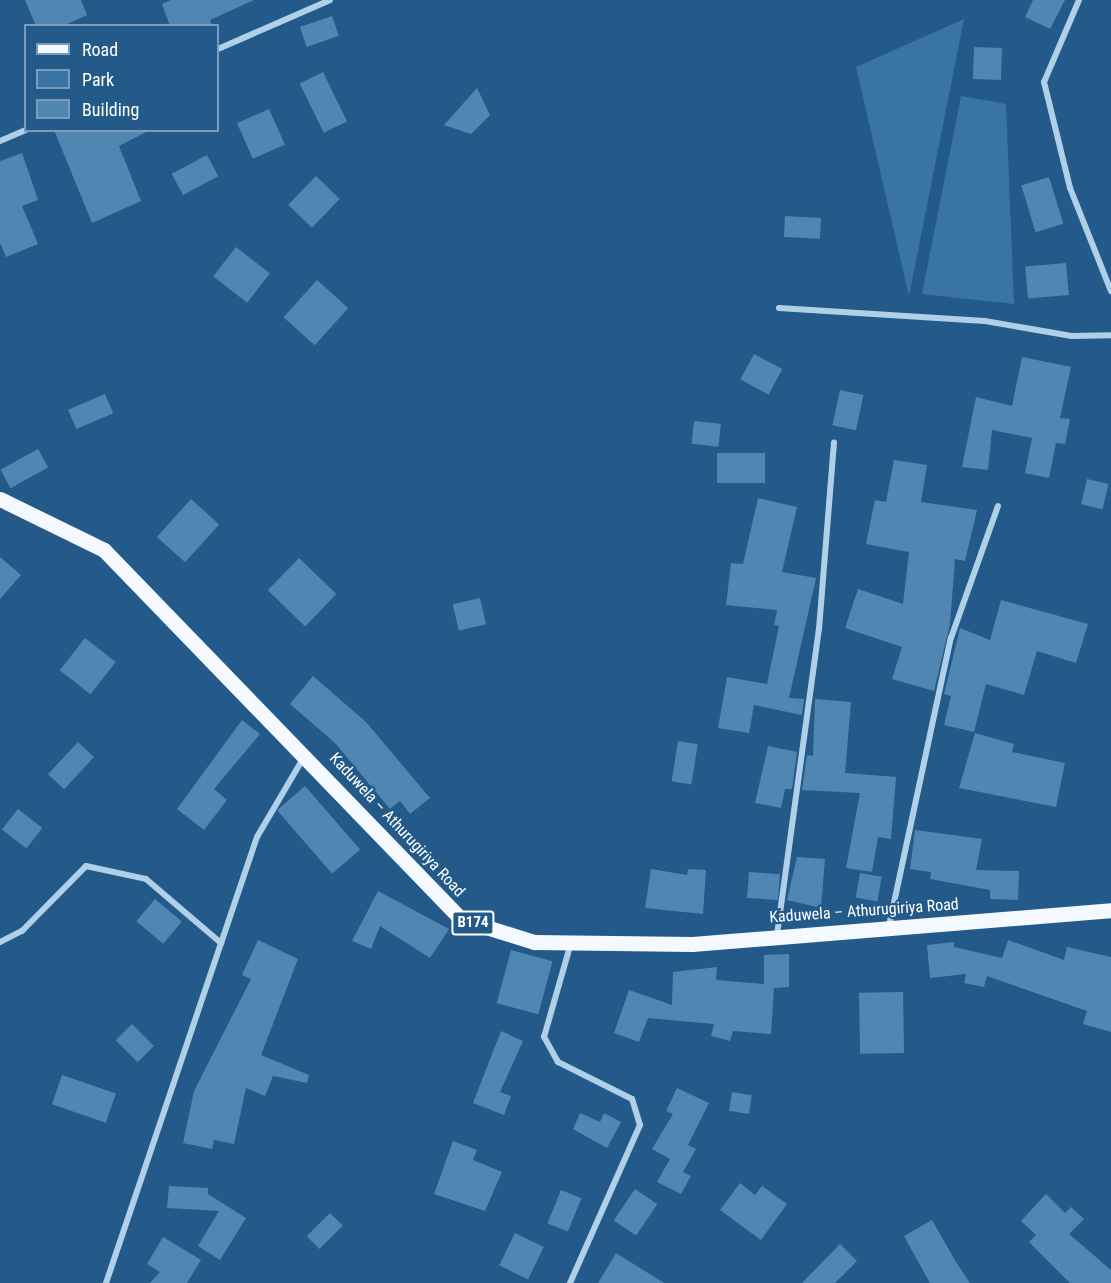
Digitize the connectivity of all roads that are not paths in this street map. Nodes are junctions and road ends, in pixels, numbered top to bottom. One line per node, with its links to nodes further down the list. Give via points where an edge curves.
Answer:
1 (330, 0): 3 (street)
2 (1079, 0): 6 (street, via 1044,82 1070,188)
3 (219, 49)
4 (24, 131): 5 (street)
5 (0, 141)
6 (1111, 291)
7 (779, 308): 8 (street, via 985,321 1072,336)
8 (1111, 335)
9 (834, 443): 15 (street, via 819,629)
10 (0, 499): 12 (main road, Kaduwela – Athurugiriya Road / B174, via 104,550)
11 (998, 506): 14 (street, via 951,638)
12 (306, 753): 17 (main road, Kaduwela – Athurugiriya Road / B174, via 461,920 534,942); 18 (street, via 257,837)
13 (1111, 910): 14 (main road, Kaduwela – Athurugiriya Road / B174)
14 (889, 927): 15 (main road, Kaduwela – Athurugiriya Road / B174)
15 (777, 935): 17 (main road, Kaduwela – Athurugiriya Road / B174, via 693,944)
16 (0, 942): 18 (street, via 22,931 86,866 146,879)
17 (571, 942): 20 (street, via 543,1037 558,1062 632,1099 640,1125)
18 (221, 943): 19 (street)
19 (106, 1283)
20 (570, 1283)

